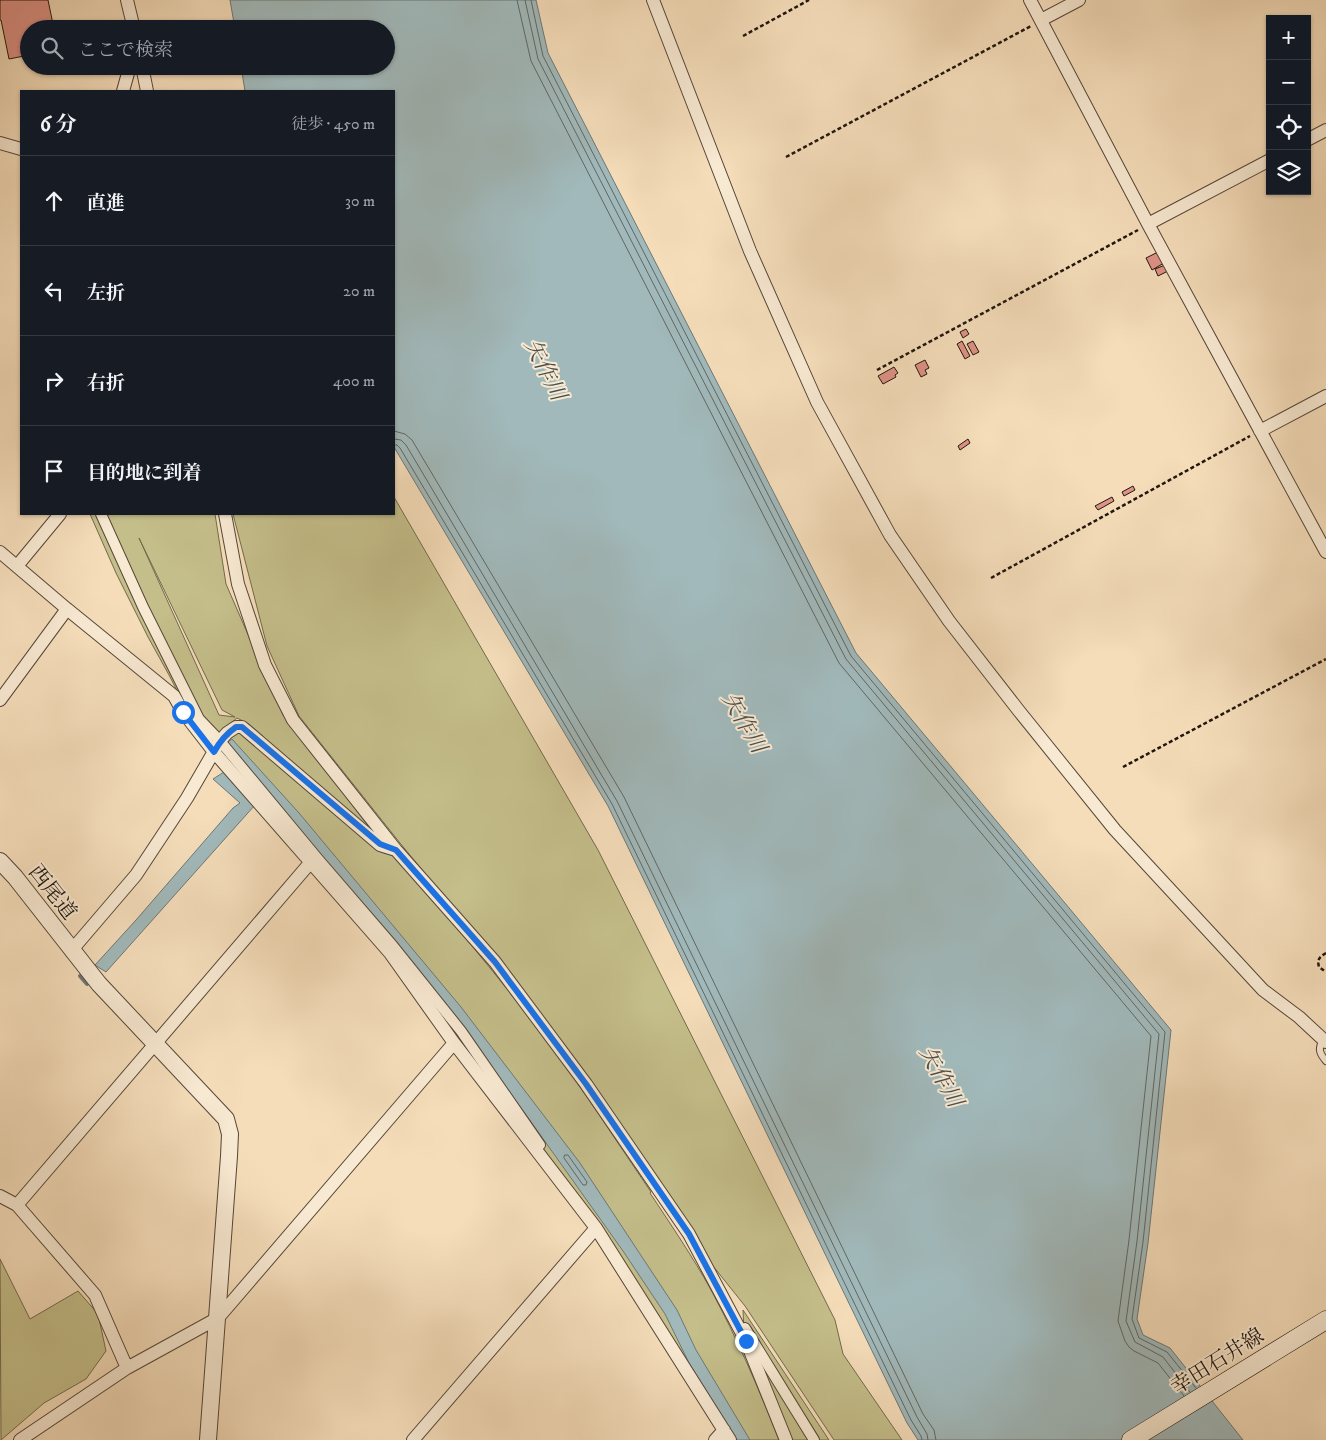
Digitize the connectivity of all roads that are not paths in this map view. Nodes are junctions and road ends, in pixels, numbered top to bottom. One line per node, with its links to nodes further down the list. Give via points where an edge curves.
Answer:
1 (127, 0): 5 (street)
2 (653, 0): 32 (street, via 750,251 817,402 890,535 949,621 1115,830 1262,990)
3 (1030, 0): 6 (street)
4 (1079, 0): 6 (street)
5 (132, 20)
6 (1041, 20): 16 (street)
7 (127, 75): 9 (street)
8 (144, 75): 10 (street)
9 (123, 90)
10 (147, 90)
11 (1326, 130): 12 (street)
12 (1311, 138)
13 (0, 143): 14 (street)
14 (20, 149)
15 (1266, 162): 16 (street)
16 (1148, 224): 18 (street)
17 (1326, 396): 18 (street)
18 (1260, 431): 23 (street)
19 (59, 515): 24 (street)
20 (102, 515): 27 (street, via 198,719)
21 (225, 515): 28 (street, via 238,584 264,665 293,720)
22 (0, 552): 24 (street)
23 (1326, 552)
24 (17, 566): 25 (street)
25 (67, 609): 26 (street); 27 (street, via 174,696 183,712)
26 (0, 700)
27 (217, 746): 28 (street, via 227,733 242,727 380,844); 30 (street); 31 (street, via 136,875); 48 (street, via 393,946 461,1031 598,1223)
28 (396, 850): 41 (street, via 495,962 586,1084 689,1234)
29 (0, 862): 31 (street, 西尾道)
30 (310, 863): 33 (street); 34 (street, via 390,954)
31 (72, 951): 33 (street, 西尾道)
32 (1325, 1041): 35 (lane, via 1319,1047)
33 (155, 1043): 37 (street); 39 (street, 西尾道, via 226,1120 230,1134)
34 (454, 1043): 38 (street); 39 (street)
35 (1326, 1061)
36 (0, 1196): 37 (street)
37 (17, 1205): 42 (street, via 95,1295)
38 (596, 1228): 43 (street); 46 (street)
39 (218, 1318): 42 (street); 45 (street, 西尾道)
40 (1326, 1320): 51 (main road, 幸田石井線)
41 (736, 1323): 49 (street); 50 (street, via 746,1329)
42 (127, 1368): 44 (street)
43 (727, 1435): 47 (street)
44 (20, 1440)
45 (208, 1440)
46 (413, 1440)
47 (714, 1440)
48 (734, 1440)
49 (786, 1440)
50 (814, 1440)
51 (1131, 1440)

